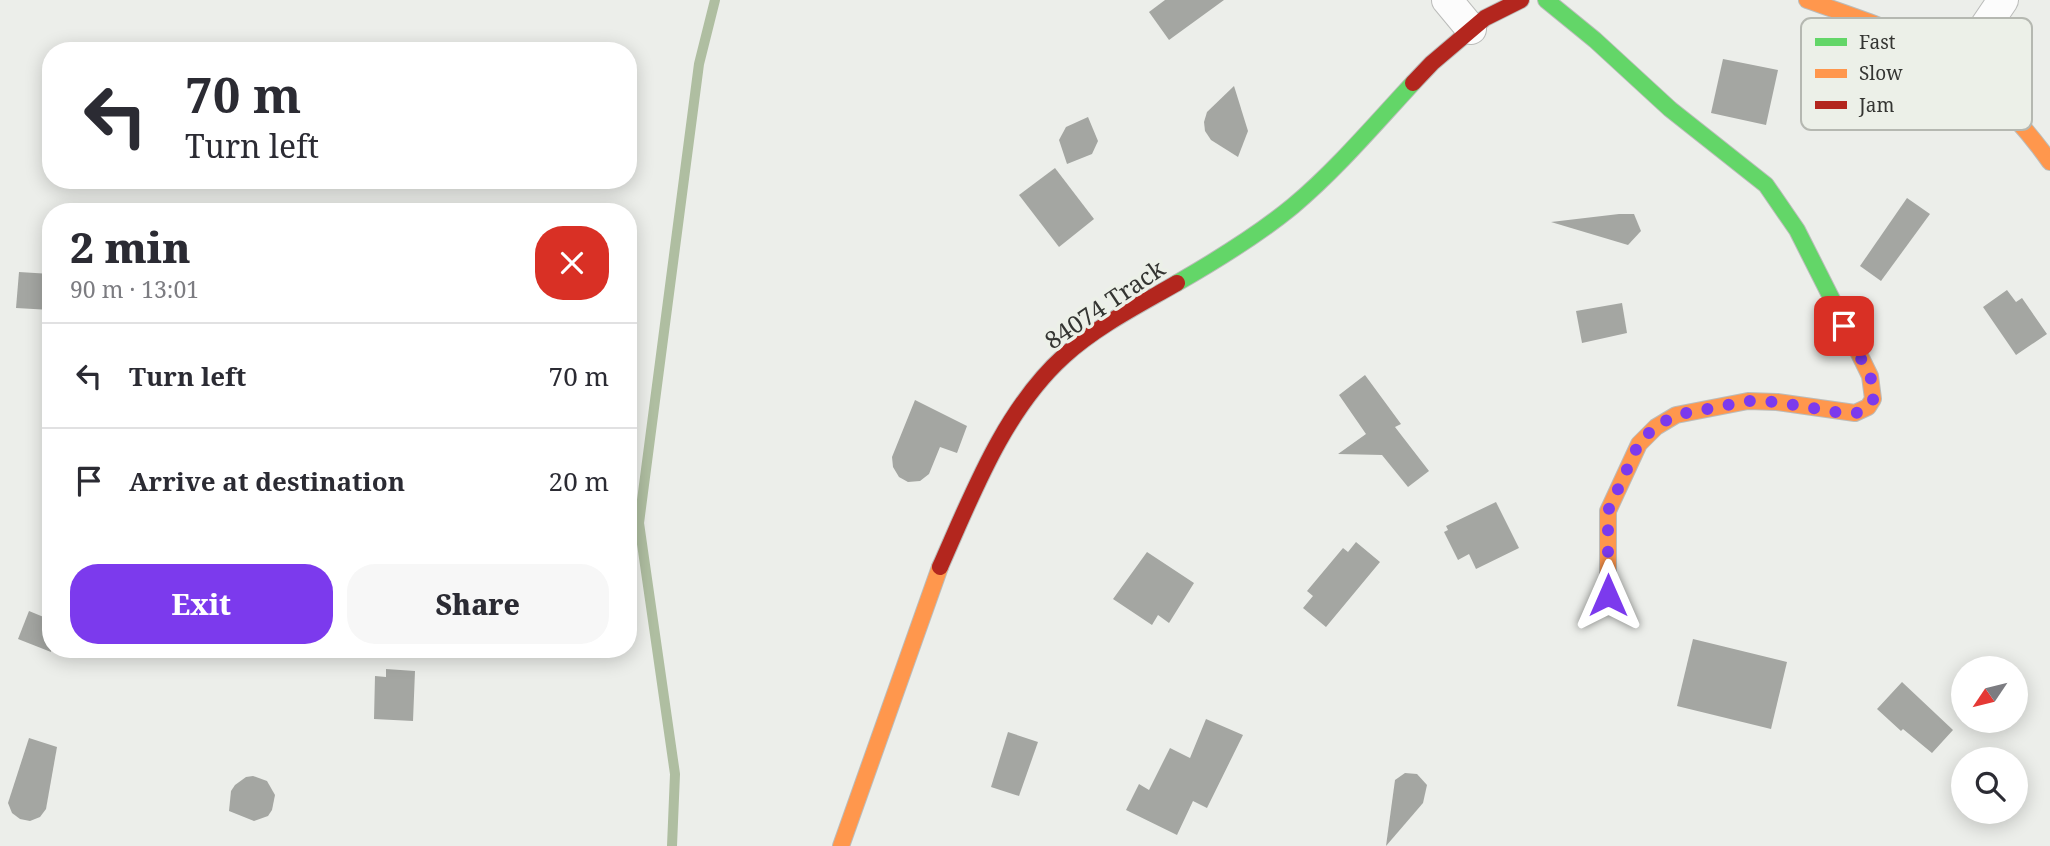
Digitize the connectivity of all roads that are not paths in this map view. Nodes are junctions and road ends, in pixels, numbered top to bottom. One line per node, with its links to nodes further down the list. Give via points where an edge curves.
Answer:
1 (1447, 0): 8 (street)
2 (1521, 0): 8 (street, 84074 Track)
3 (1546, 0): 11 (street, via 1670,109 1766,185 1808,251 1874,388 1868,407 1856,413 1748,401 1676,415 1656,426 1639,443 1608,511)
4 (1807, 0): 6 (street)
5 (2003, 0): 7 (street)
6 (1853, 18)
7 (1991, 18)
8 (1472, 29): 12 (street, 84074 Track, via 1432,63 1293,206 1068,353 1026,398 984,470 937,575)
9 (2022, 130): 10 (street)
10 (2050, 162)
11 (1608, 595)
12 (841, 846)

